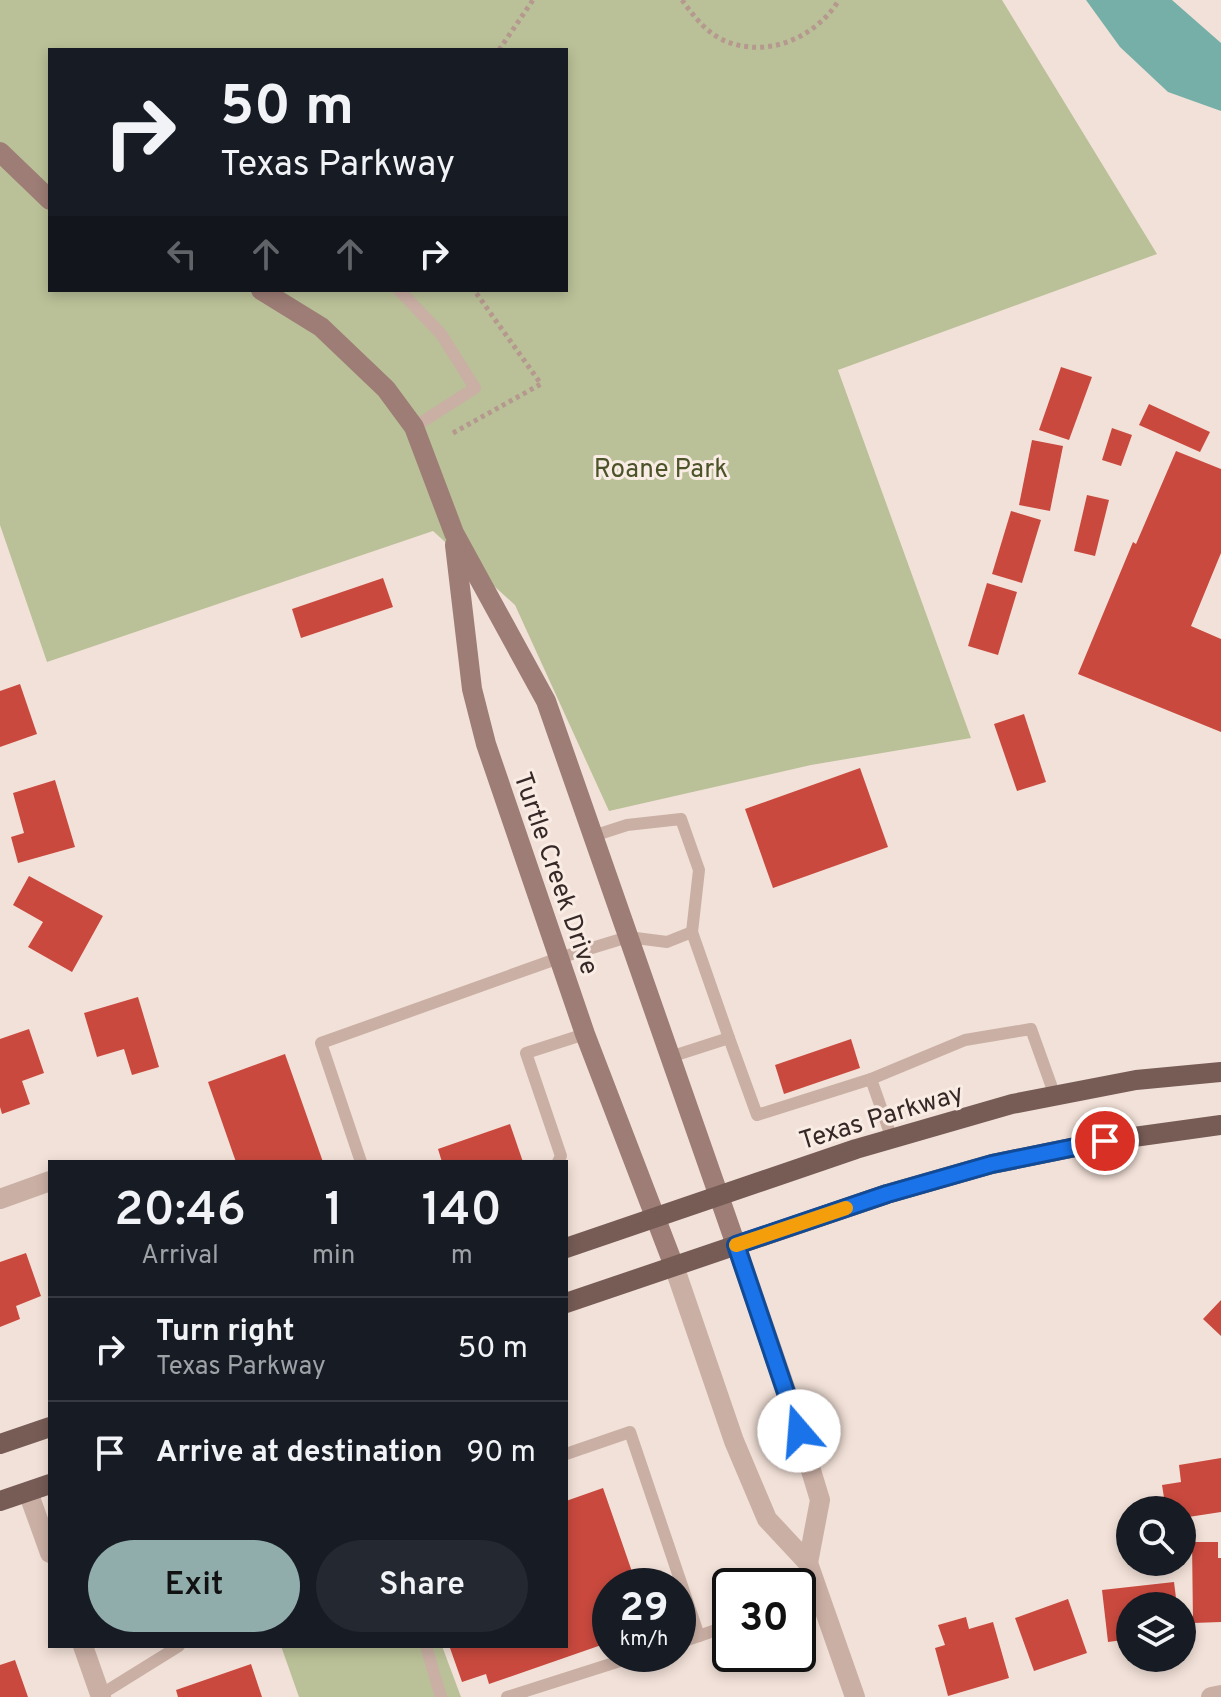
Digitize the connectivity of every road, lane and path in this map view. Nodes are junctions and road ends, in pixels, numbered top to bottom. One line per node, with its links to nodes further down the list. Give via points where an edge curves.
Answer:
1 (533, 0): 4 (path)
2 (682, 0): 3 (path, via 697,22 721,39 750,47 779,46 807,35)
3 (839, 0)
4 (500, 48)
5 (0, 152): 6 (street)
6 (48, 198)
7 (264, 292): 10 (street, Turtle Creek Drive, via 321,327 386,389)
8 (401, 292): 10 (lane, via 441,334 475,388)
9 (475, 292): 11 (path, via 541,384)
10 (414, 427): 12 (street, Turtle Creek Drive)
11 (453, 433)
12 (454, 533): 13 (street, Turtle Creek Drive, via 546,701); 16 (street, Turtle Creek Drive, via 472,689)
13 (593, 836): 14 (lane, via 627,825 681,819 699,870); 15 (street, Turtle Creek Drive)
14 (692, 932): 15 (lane, via 667,942); 18 (lane)
15 (628, 937): 16 (lane); 19 (street, Turtle Creek Drive)
16 (559, 958): 17 (street, Turtle Creek Drive); 25 (lane, via 321,1043)
17 (585, 1034): 26 (lane, via 526,1053); 30 (street, Turtle Creek Drive)
18 (729, 1038): 19 (lane); 21 (lane, via 757,1115)
19 (670, 1057): 28 (street, Turtle Creek Drive)
20 (1221, 1072): 22 (main road, Texas Parkway, via 1136,1080)
21 (871, 1079): 22 (lane, via 965,1040 1031,1029); 24 (lane)
22 (1055, 1096): 24 (main road, Texas Parkway)
23 (1221, 1125): 31 (main road, via 992,1164)
24 (892, 1139): 28 (main road, Texas Parkway)
25 (360, 1160)
26 (559, 1160)
27 (48, 1182): 29 (street)
28 (719, 1195): 30 (main road, Texas Parkway); 31 (street, Turtle Creek Drive)
29 (0, 1199)
30 (655, 1218): 32 (main road, Texas Parkway); 33 (street, Turtle Creek Drive)
31 (736, 1245): 33 (main road); 42 (street, via 820,1500)
32 (568, 1247)
33 (674, 1266): 34 (main road); 42 (street, via 734,1441 767,1519)
34 (568, 1302)
35 (48, 1428): 36 (main road)
36 (0, 1444)
37 (568, 1453): 46 (lane, via 630,1432)
38 (48, 1485): 39 (main road)
39 (28, 1492): 40 (main road); 41 (street)
40 (0, 1501)
41 (48, 1547)
42 (808, 1563): 43 (street)
43 (819, 1595): 44 (lane); 56 (street)
44 (816, 1596)
45 (712, 1631): 46 (lane)
46 (699, 1636): 47 (lane)
47 (696, 1637)
48 (84, 1648): 53 (street)
49 (176, 1648): 53 (lane)
50 (427, 1648): 54 (lane)
51 (592, 1670): 55 (lane)
52 (1221, 1695): 57 (street)
53 (100, 1696)
54 (441, 1697)
55 (507, 1697)
56 (855, 1697)
57 (1211, 1697)

